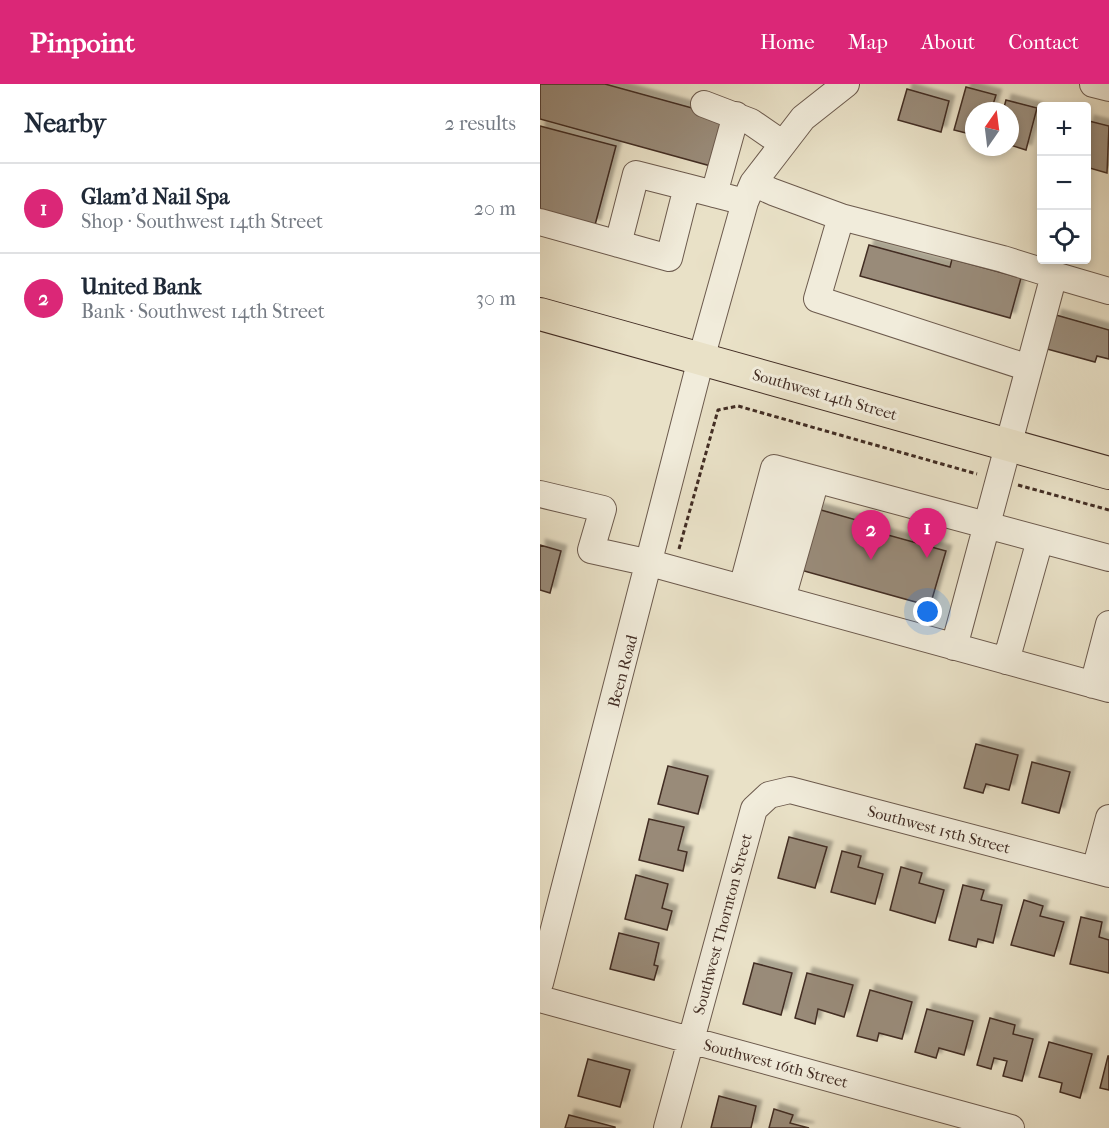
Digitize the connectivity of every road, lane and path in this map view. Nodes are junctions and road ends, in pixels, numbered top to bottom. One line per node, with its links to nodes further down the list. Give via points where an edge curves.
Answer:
1 (846, 84): 6 (street, via 803,118)
2 (1093, 84): 3 (street)
3 (1109, 88)
4 (704, 104): 5 (street)
5 (736, 115): 6 (street); 9 (street)
6 (783, 144): 8 (street)
7 (687, 187): 9 (street); 12 (street, via 636,174); 12 (street, via 669,258)
8 (749, 192): 9 (street); 10 (street, via 773,192); 16 (street, Been Road)
9 (714, 194)
10 (841, 217): 13 (street); 17 (street, via 817,299)
11 (540, 222): 12 (street)
12 (618, 244)
13 (1054, 275): 14 (street); 17 (street)
14 (1109, 291)
15 (540, 314): 16 (main road, Southwest 14th Street)
16 (701, 359): 18 (main road, Southwest 14th Street); 27 (street, Been Road)
17 (1029, 368): 18 (street)
18 (1008, 446): 19 (main road, Southwest 14th Street); 24 (street)
19 (1109, 473)
20 (804, 476): 24 (street); 28 (street); 28 (street, via 774,468)
21 (1017, 485): 23 (path)
22 (540, 494): 27 (street, via 603,509 591,550)
23 (1109, 510)
24 (987, 525): 25 (street); 30 (street)
25 (1040, 540): 26 (street); 31 (street)
26 (1109, 558)
27 (650, 563): 28 (street); 36 (street, Been Road)
28 (764, 594): 30 (street)
29 (1109, 624): 32 (street)
30 (954, 646): 31 (street)
31 (1006, 661): 32 (street)
32 (1101, 687)
33 (769, 795): 35 (street, Southwest 15th Street, via 790,790); 38 (street, Southwest Thornton Street, via 754,809)
34 (1109, 818): 35 (street)
35 (1102, 872)
36 (540, 983)
37 (540, 999): 38 (street, Southwest 16th Street)
38 (690, 1040): 39 (street, Southwest Thornton Street); 40 (street, Southwest 16th Street)
39 (667, 1128)
40 (1011, 1128)

